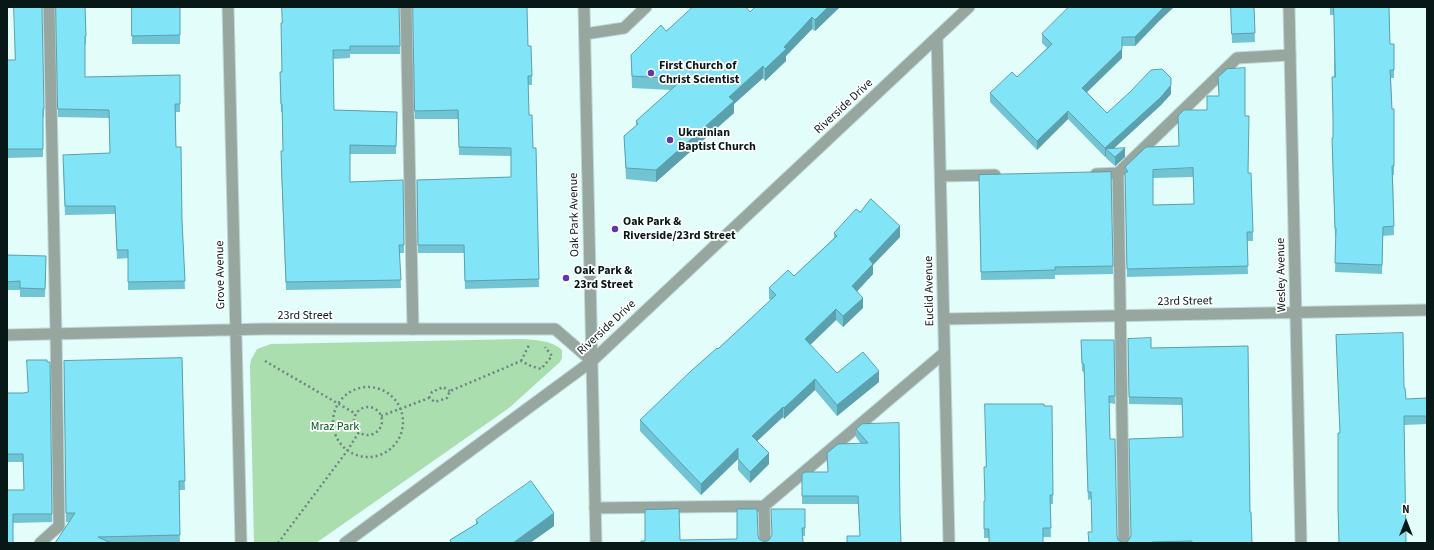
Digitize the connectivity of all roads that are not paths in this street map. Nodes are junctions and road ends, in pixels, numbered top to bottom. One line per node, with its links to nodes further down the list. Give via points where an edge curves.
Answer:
1 (48, 7): 21 (street)
2 (228, 7): 19 (street, Grove Avenue)
3 (406, 7): 20 (street)
4 (584, 7): 8 (street, Oak Park Avenue)
5 (646, 7): 8 (street, via 624,28)
6 (969, 7): 9 (street, Riverside Drive)
7 (1289, 7): 10 (street, Wesley Avenue)
8 (585, 34): 24 (street, Oak Park Avenue)
9 (937, 38): 14 (street, Euclid Avenue); 24 (street, Riverside Drive)
10 (1290, 55): 11 (street, via 1237,58); 16 (street, Wesley Avenue)
11 (1118, 173): 12 (street); 17 (street)
12 (1087, 174)
13 (1010, 175): 14 (street)
14 (941, 176): 18 (street, Euclid Avenue)
15 (1427, 310): 16 (street, 23rd Street)
16 (1296, 312): 17 (street, 23rd Street); 34 (street, Wesley Avenue)
17 (1120, 316): 18 (street, 23rd Street); 33 (street)
18 (944, 319): 23 (street, Euclid Avenue)
19 (235, 330): 20 (street, 23rd Street); 21 (street, 23rd Street); 28 (street, Grove Avenue)
20 (413, 330): 24 (street, 23rd Street, via 555,330)
21 (56, 334): 22 (street, 23rd Street); 27 (street, via 59,526)
22 (7, 335)
23 (944, 353): 25 (street); 32 (street, Euclid Avenue)
24 (592, 362): 26 (street, Oak Park Avenue); 29 (street, Riverside Drive)
25 (764, 506): 26 (street); 31 (street)
26 (595, 508): 30 (street, Oak Park Avenue)
27 (40, 543)
28 (240, 543)
29 (345, 543)
30 (596, 543)
31 (765, 543)
32 (949, 543)
33 (1124, 543)
34 (1301, 543)

